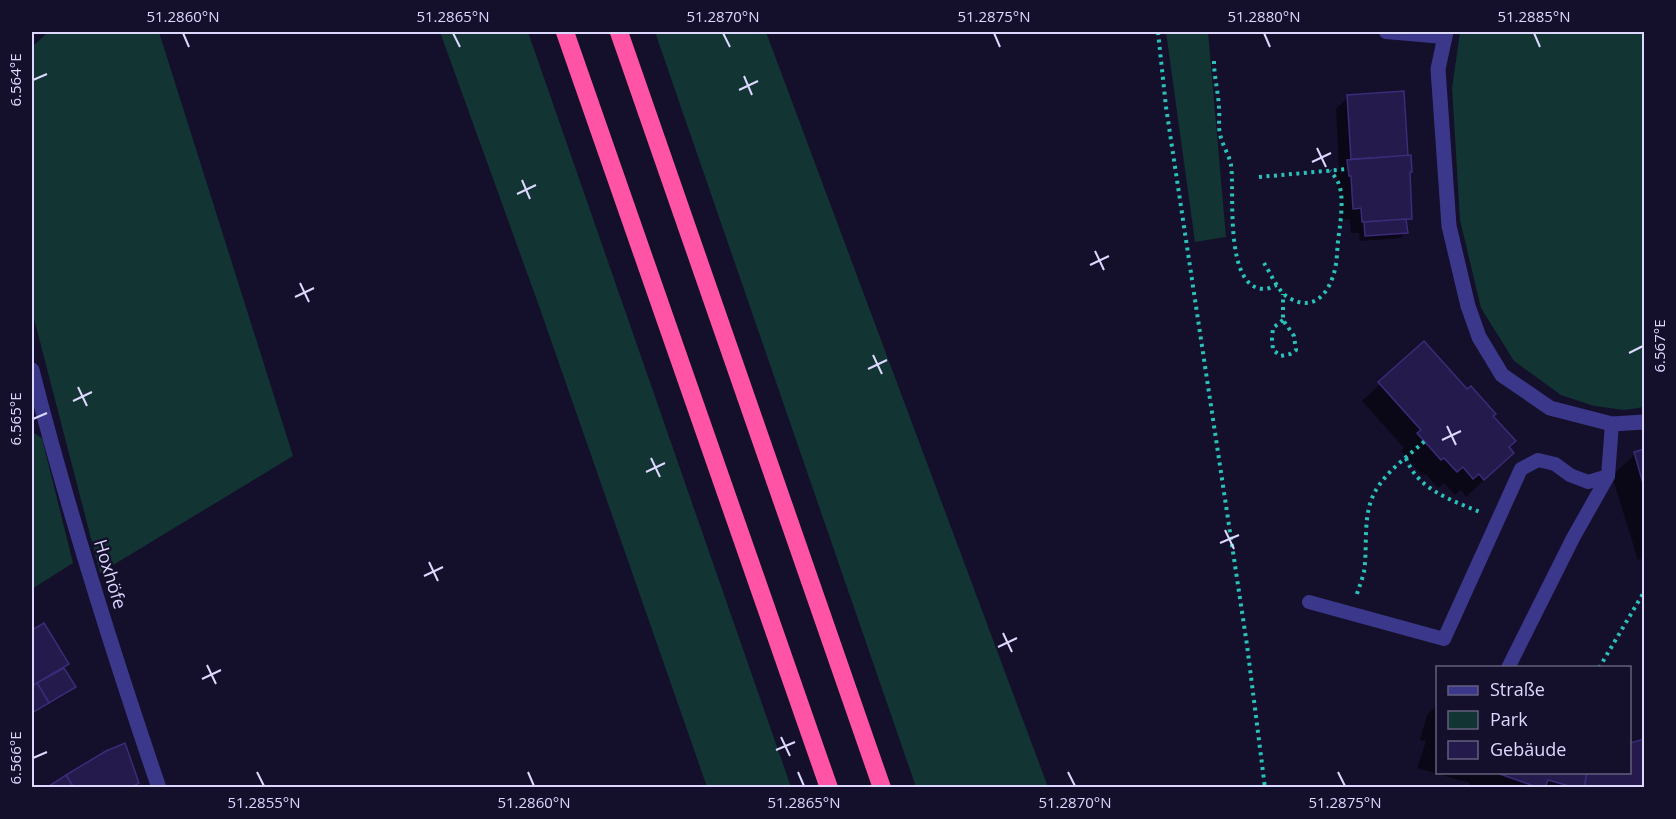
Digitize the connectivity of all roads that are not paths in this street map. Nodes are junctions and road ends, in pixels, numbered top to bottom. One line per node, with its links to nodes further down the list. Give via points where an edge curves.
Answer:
1 (565, 32): 12 (highway)
2 (619, 32): 13 (highway)
3 (1386, 32): 4 (lane)
4 (1445, 34): 7 (street, via 1438,69 1449,226 1479,337 1502,375 1550,408)
5 (32, 370): 11 (street, Hoxhöfe, via 115,656)
6 (1644, 422): 7 (street)
7 (1612, 424): 8 (lane)
8 (1608, 476): 9 (lane, via 1588,482 1555,464 1538,460 1521,469 1444,639); 10 (lane)
9 (1309, 602)
10 (1509, 666)
11 (159, 788)
12 (829, 788)
13 (882, 788)

